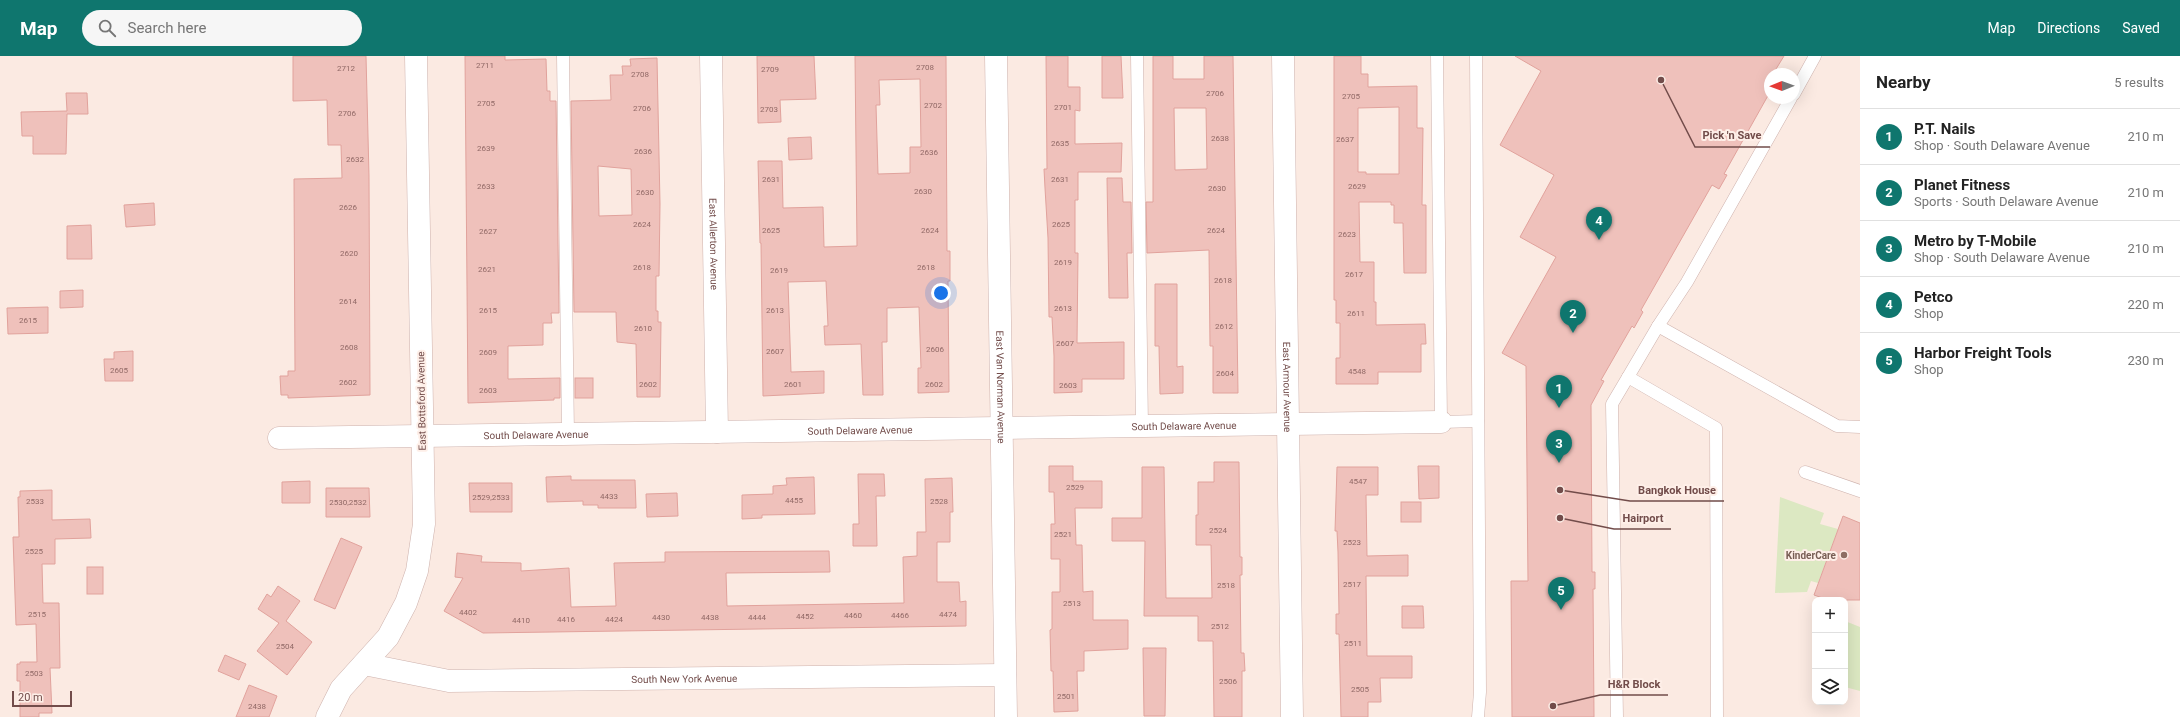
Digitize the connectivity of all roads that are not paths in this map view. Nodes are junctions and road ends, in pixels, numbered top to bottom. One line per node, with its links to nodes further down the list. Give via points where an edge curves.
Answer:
1 (416, 56): 22 (street, East Bottsford Avenue)
2 (563, 56): 21 (lane)
3 (711, 56): 20 (street, East Allerton Avenue)
4 (996, 56): 19 (street, East Van Norman Avenue)
5 (1137, 56): 17 (lane)
6 (1283, 56): 16 (street, East Armour Avenue)
7 (1437, 56): 15 (lane)
8 (1476, 56): 14 (lane)
9 (1815, 56): 10 (lane)
10 (1800, 83)
11 (1788, 104): 12 (lane, via 1687,282)
12 (1658, 326): 13 (lane); 18 (lane, via 1837,426)
13 (1628, 377): 32 (lane, via 1612,404); 33 (lane, via 1716,428)
14 (1478, 421): 15 (lane); 31 (lane)
15 (1441, 422): 16 (street, South Delaware Avenue)
16 (1288, 424): 17 (street, South Delaware Avenue); 30 (street, East Armour Avenue)
17 (1142, 426): 19 (street, South Delaware Avenue)
18 (1860, 427)
19 (1001, 428): 20 (street, South Delaware Avenue); 27 (street, East Van Norman Avenue)
20 (717, 432): 21 (street, South Delaware Avenue)
21 (568, 434): 22 (street, South Delaware Avenue)
22 (422, 436): 23 (street, South Delaware Avenue); 26 (street, East Bottsford Avenue, via 424,524 417,571 406,603 388,637)
23 (278, 438)
24 (1805, 472): 25 (lane)
25 (1860, 491)
26 (364, 664): 27 (street, South New York Avenue, via 449,681); 28 (street, East Bottsford Avenue, via 342,689)
27 (1005, 675): 29 (street, East Van Norman Avenue)
28 (327, 717)
29 (1006, 717)
30 (1292, 717)
31 (1478, 717)
32 (1617, 717)
33 (1717, 717)

